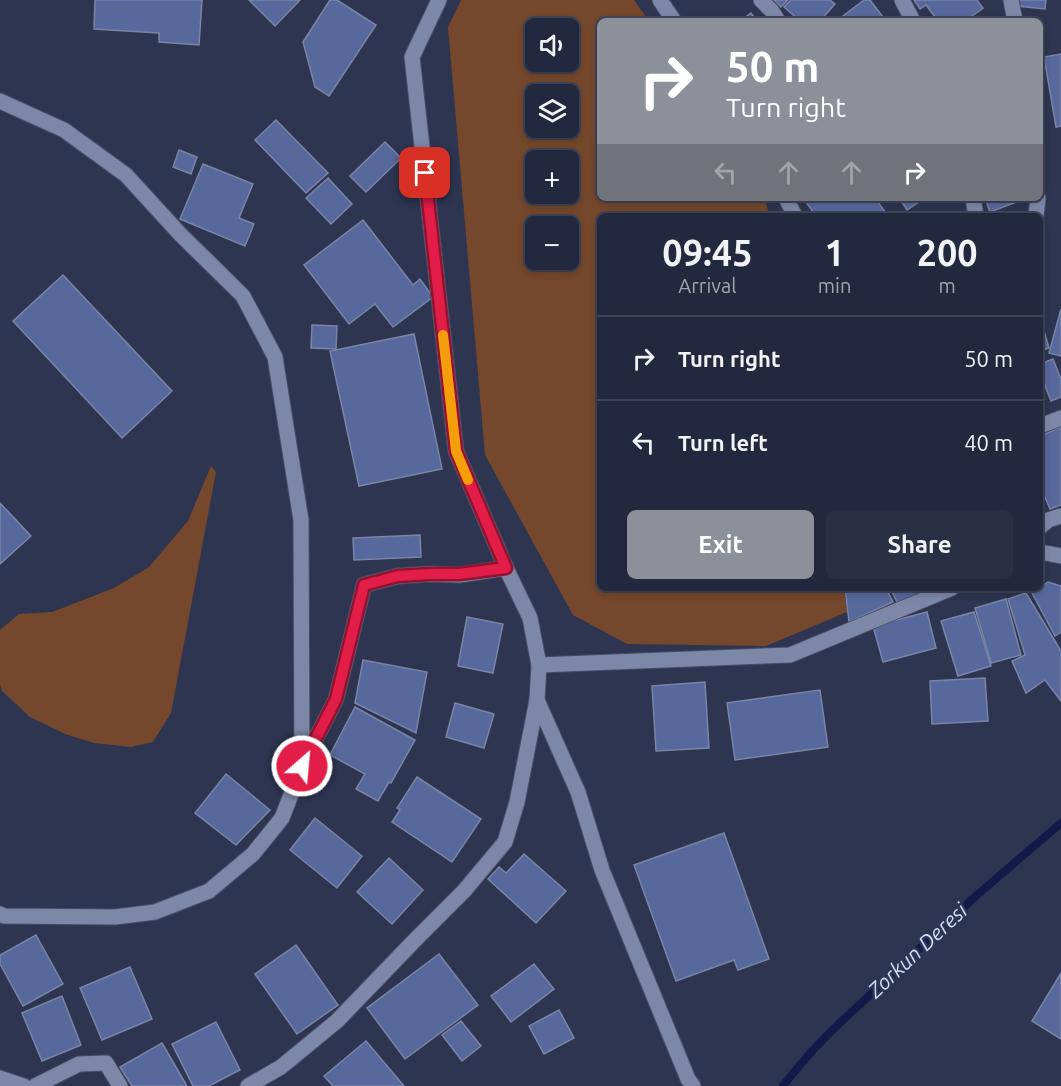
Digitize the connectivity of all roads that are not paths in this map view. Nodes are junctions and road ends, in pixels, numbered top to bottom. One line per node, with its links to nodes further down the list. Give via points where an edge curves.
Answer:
1 (439, 0): 17 (street, via 412,57 456,451)
2 (660, 0): 6 (street)
3 (761, 0): 7 (street)
4 (903, 0): 8 (street)
5 (1011, 0): 9 (street)
6 (672, 18)
7 (776, 18)
8 (912, 18)
9 (1014, 18)
10 (0, 101): 21 (street, via 64,130 126,176 243,296 275,357 301,519)
11 (1061, 418): 12 (street)
12 (1043, 425)
13 (1061, 516): 14 (street)
14 (1043, 524)
15 (1043, 553): 16 (street)
16 (1061, 556)
17 (506, 568): 19 (street, via 530,618); 21 (street, via 398,576 364,585 336,699)
18 (945, 591): 19 (street, via 790,655)
19 (539, 665): 20 (street)
20 (537, 700): 27 (street, via 505,842 464,891 337,1021 281,1067); 28 (street, via 578,792 602,870)
21 (302, 766): 22 (street, via 282,818 253,854 209,891 155,912 115,917)
22 (0, 914)
23 (0, 1078): 24 (street)
24 (24, 1086)
25 (35, 1086): 26 (street, via 80,1064 106,1063)
26 (120, 1086)
27 (248, 1086)
28 (693, 1086)

